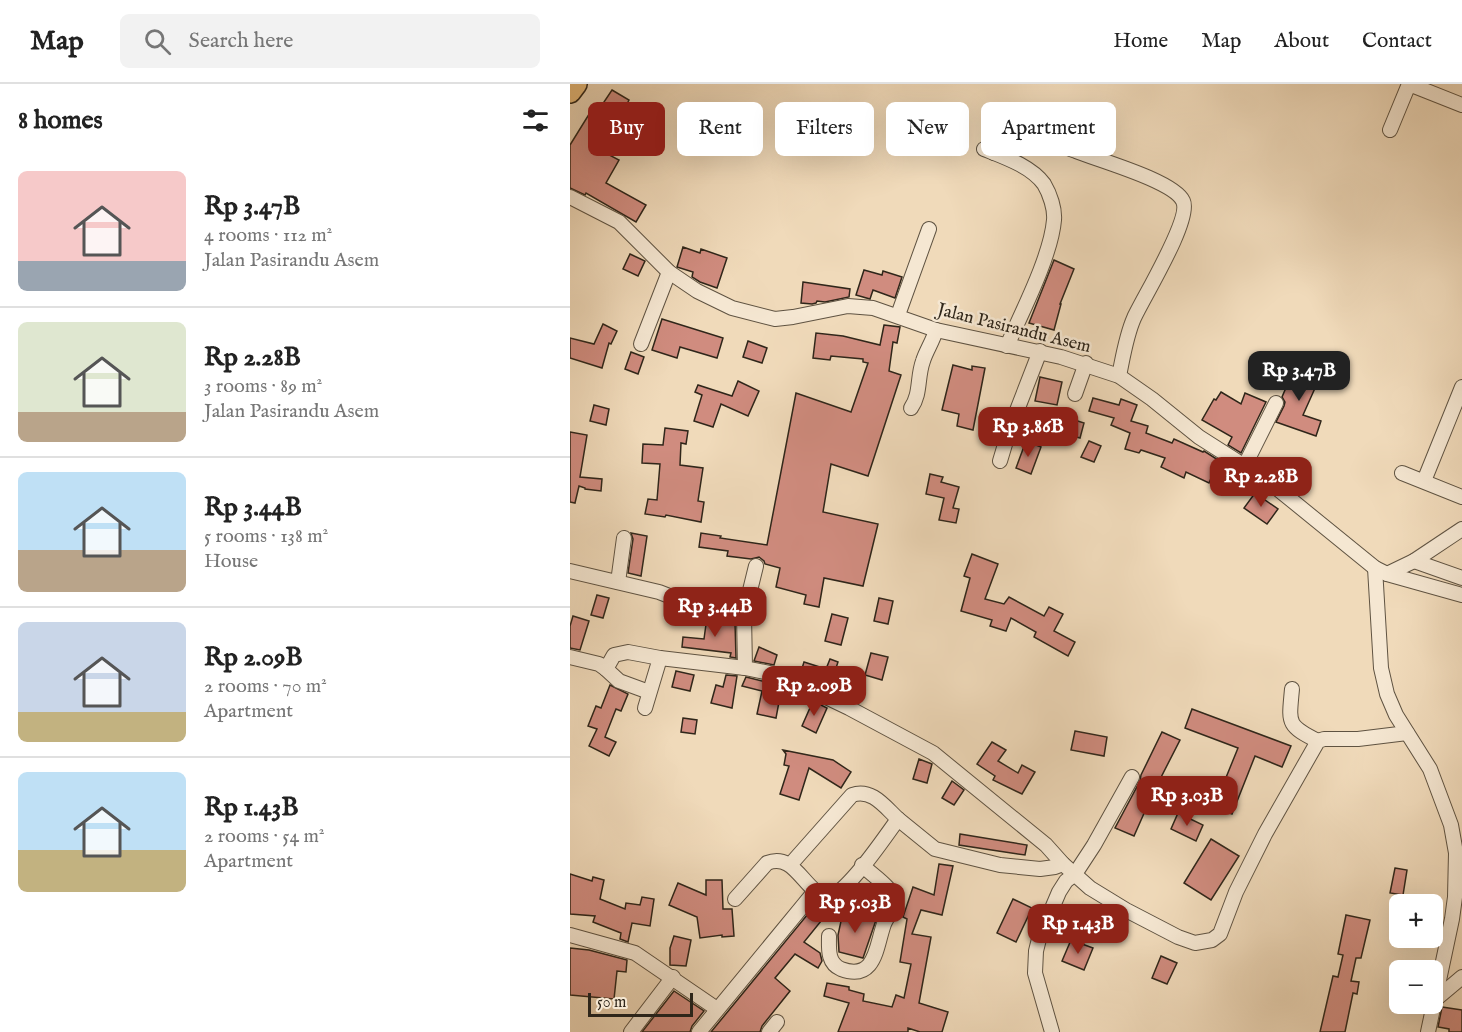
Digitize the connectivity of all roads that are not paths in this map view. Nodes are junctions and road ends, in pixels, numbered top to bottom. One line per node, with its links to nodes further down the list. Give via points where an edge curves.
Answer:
1 (576, 84): 2 (main road)
2 (570, 92)
3 (1462, 105): 4 (street, via 1409,84)
4 (1390, 130)
5 (570, 197): 7 (street, Jalan Pasirandu Asem, via 619,222)
6 (928, 229): 8 (street)
7 (669, 272): 8 (street, Jalan Pasirandu Asem, via 732,308 765,318 785,319 860,305); 10 (street)
8 (898, 315): 9 (street, Jalan Pasirandu Asem)
9 (936, 330): 11 (street, Jalan Pasirandu Asem); 18 (street, via 923,359 916,401)
10 (642, 344)
11 (1007, 346): 12 (street, Jalan Pasirandu Asem); 14 (street, via 1034,284 1054,218 1043,183 1020,165 989,151 1017,124 1160,183 1183,199 1175,239 1128,333)
12 (1040, 351): 13 (street, Jalan Pasirandu Asem); 19 (street)
13 (1086, 363): 14 (street, Jalan Pasirandu Asem); 16 (street)
14 (1119, 376): 20 (street, Jalan Pasirandu Asem, via 1199,437)
15 (1462, 387): 22 (street)
16 (1075, 394)
17 (1276, 403): 20 (street)
18 (911, 408)
19 (1000, 461)
20 (1245, 465): 29 (street, Jalan Pasirandu Asem)
21 (1402, 473): 22 (street)
22 (1424, 481): 23 (street)
23 (1462, 497)
24 (1462, 529): 26 (street)
25 (624, 538): 31 (street)
26 (1414, 561): 29 (street); 30 (street)
27 (756, 566): 33 (street)
28 (570, 571): 31 (street)
29 (1381, 571): 32 (street); 41 (street, via 1382,668 1387,694)
30 (1462, 578)
31 (618, 582): 33 (street, via 695,606)
32 (1462, 595)
33 (744, 615): 36 (street)
34 (570, 657): 37 (street)
35 (660, 658): 36 (street); 37 (street, via 621,652 614,655); 39 (street)
36 (745, 668): 45 (street, via 780,675 933,753 1046,845)
37 (606, 669): 39 (street, via 619,681)
38 (1292, 689): 42 (street, via 1289,717 1293,726)
39 (649, 692): 40 (street)
40 (645, 708)
41 (1407, 734): 42 (street); 53 (street, via 1430,769 1451,825 1456,853 1455,897)
42 (1318, 741): 48 (street, via 1265,834 1220,934 1212,940 1195,943 1178,937 1107,900)
43 (1132, 777): 48 (street)
44 (898, 819): 45 (street, via 934,849 1000,866 1040,869); 46 (street, via 870,794 852,795); 47 (street)
45 (1063, 864): 48 (street)
46 (790, 865): 49 (street); 50 (street, via 775,860 767,863)
47 (862, 866): 49 (street, via 830,898); 52 (street, via 887,887 896,904 884,924 872,963 855,971 836,966 830,956)
48 (1075, 874): 61 (street, via 1059,892 1036,951 1037,984)
49 (815, 891): 57 (street)
50 (735, 899)
51 (570, 935): 54 (street, via 635,953)
52 (830, 936)
53 (1443, 961)
54 (673, 977): 57 (street); 59 (street)
55 (1462, 977): 56 (street)
56 (1443, 993)
57 (717, 1010): 60 (street)
58 (1432, 1014): 62 (street)
59 (631, 1032)
60 (699, 1032)
61 (1052, 1032)
62 (1428, 1032)

